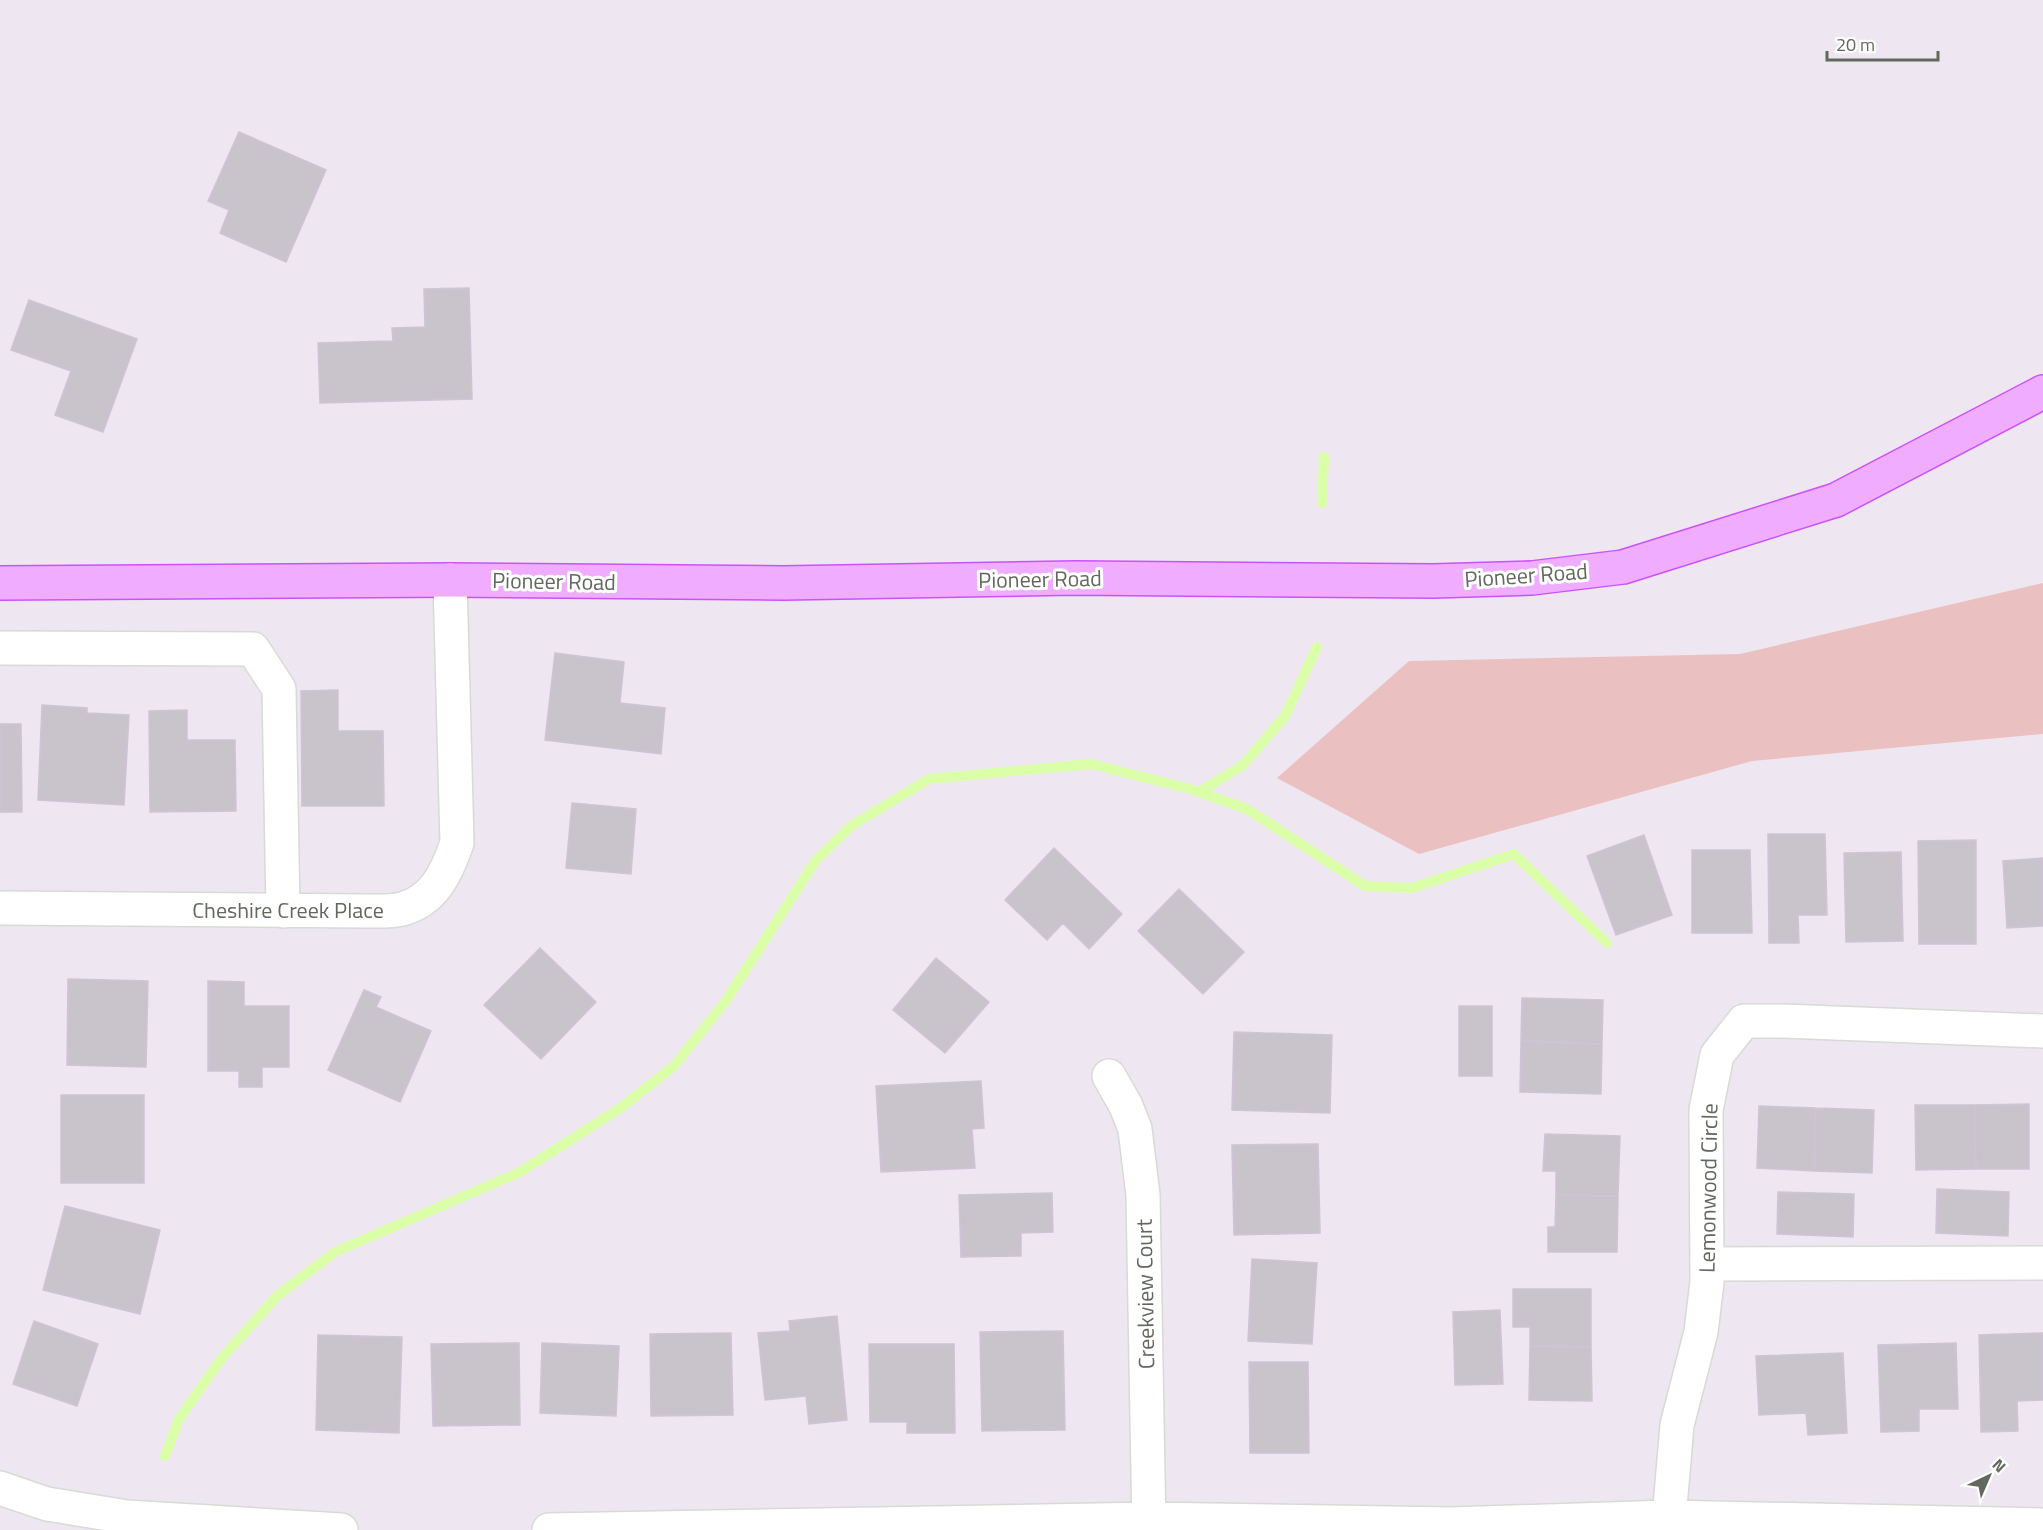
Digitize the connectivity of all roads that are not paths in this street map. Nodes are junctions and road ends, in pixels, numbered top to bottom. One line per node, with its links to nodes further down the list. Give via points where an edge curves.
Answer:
1 (2043, 392): 2 (main road, Pioneer Road, via 1836,500 1611,569 1532,578 1433,581)
2 (450, 580): 3 (main road, Pioneer Road); 6 (street, Cheshire Creek Place, via 457,843 449,865 438,885 421,902 401,910)
3 (0, 583)
4 (0, 648): 6 (street, via 253,649 279,689)
5 (0, 908): 6 (street, Cheshire Creek Place)
6 (283, 911)
7 (2043, 1031): 10 (street, Lemonwood Circle, via 1744,1022 1717,1055 1706,1110)
8 (1109, 1076): 13 (street, Creekview Court, via 1135,1129 1143,1195)
9 (2043, 1263): 10 (street)
10 (1707, 1264): 12 (street, Lemonwood Circle, via 1701,1332 1677,1425)
11 (0, 1488): 17 (street, via 47,1504 127,1517)
12 (1668, 1523): 15 (street); 16 (street)
13 (1149, 1524): 16 (street); 18 (street)
14 (2043, 1525): 15 (street)
15 (1912, 1526)
16 (1451, 1527)
17 (341, 1530)
18 (549, 1530)

